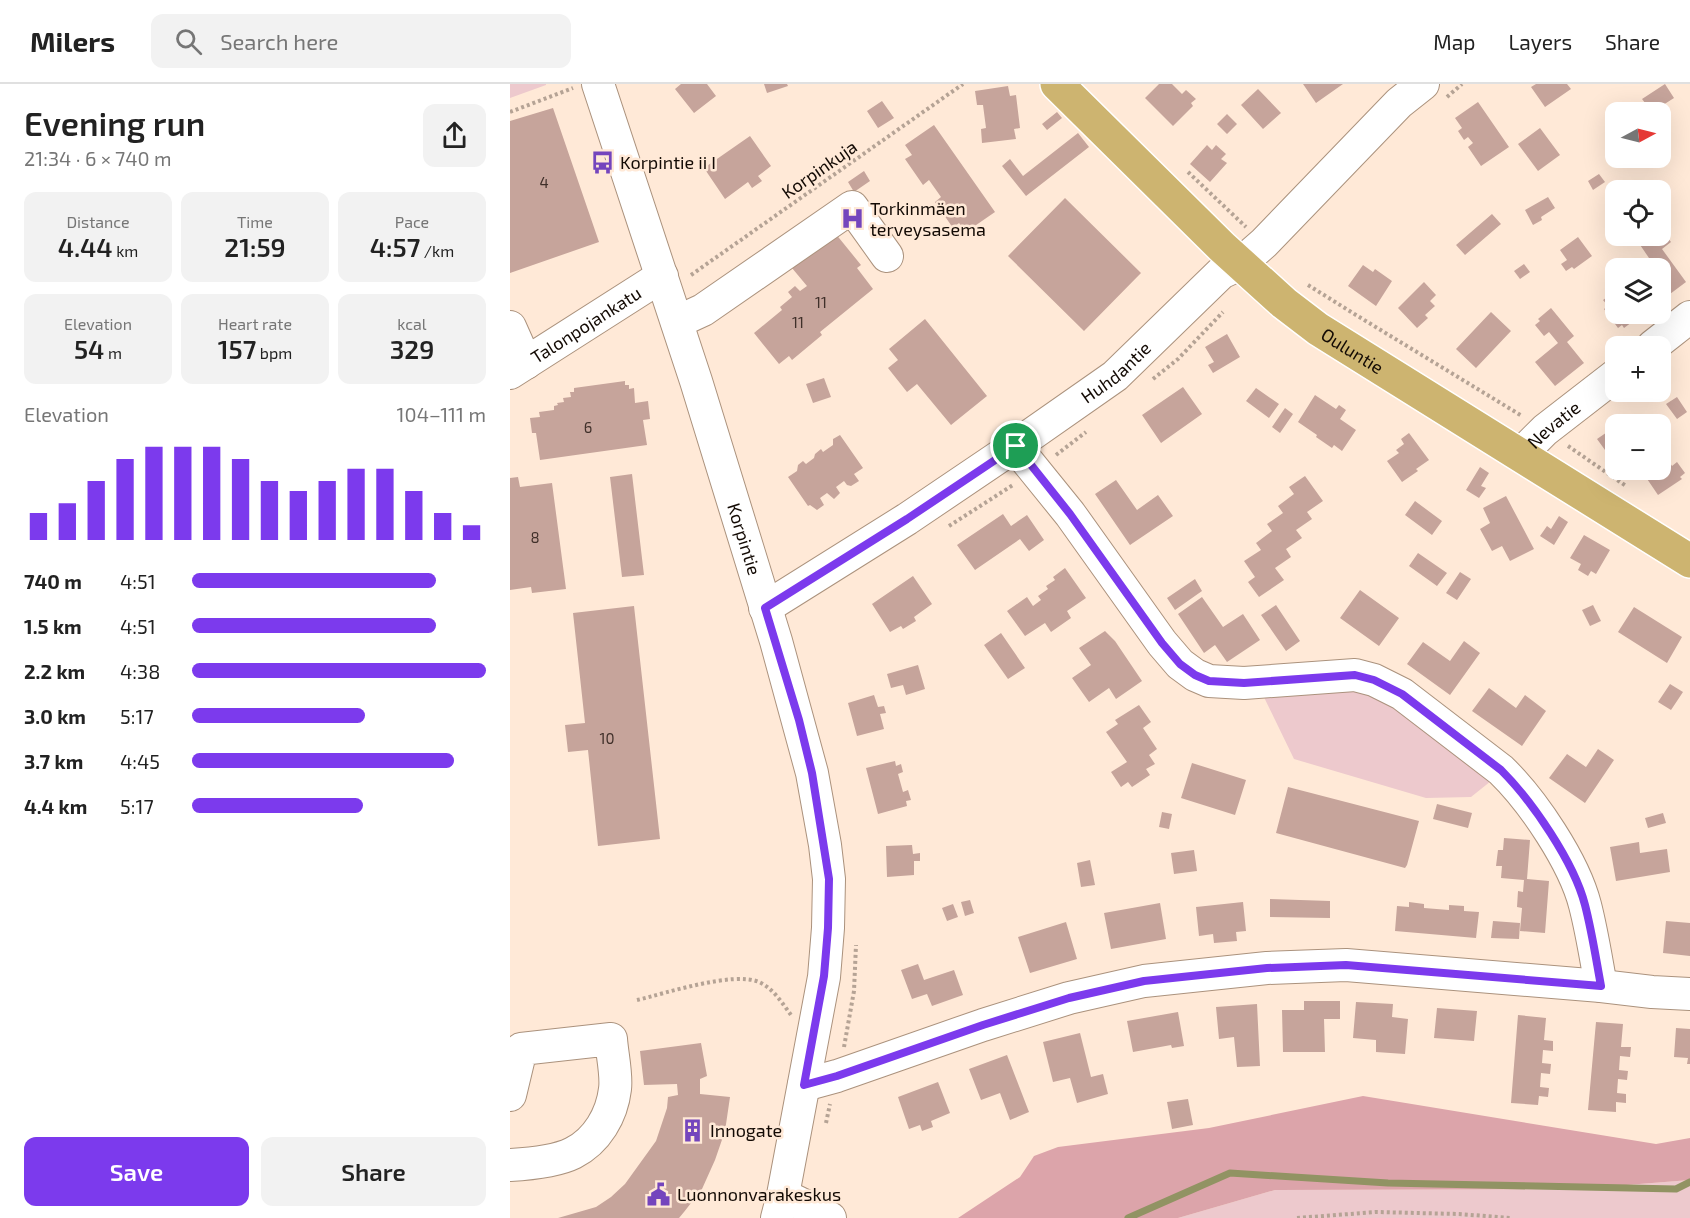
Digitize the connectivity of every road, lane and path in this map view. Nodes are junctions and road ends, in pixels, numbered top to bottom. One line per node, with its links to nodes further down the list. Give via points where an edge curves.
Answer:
1 (963, 84): 10 (path, Korpinkuja)
2 (1058, 84): 9 (main road, Ouluntie)
3 (1423, 84): 7 (street, Huhdantie, via 1399,103)
4 (585, 86): 5 (path); 10 (street, Korpintie)
5 (510, 112)
6 (1187, 171): 7 (path)
7 (1263, 243): 9 (street, Huhdantie)
8 (887, 256): 13 (street, via 852,207 703,310)
9 (1239, 264): 19 (street, Huhdantie, via 1221,273 1115,376); 20 (main road, Ouluntie, via 1318,328)
10 (676, 276): 13 (street, Korpintie); 16 (street, Talonpojankatu)
11 (1302, 280): 18 (path)
12 (1690, 317): 15 (street)
13 (677, 322): 23 (street, Korpintie)
14 (510, 327): 16 (street)
15 (1666, 336)
16 (518, 368)
17 (1605, 384): 18 (street, Nevatie)
18 (1545, 430): 20 (street, Nevatie); 21 (path)
19 (1016, 446): 23 (street, Huhdantie); 24 (street, via 1162,643 1195,675 1209,681 1244,683 1355,675 1374,680 1402,694 1501,770 1516,784 1554,839 1577,880)
20 (1521, 454): 22 (main road, Ouluntie)
21 (1629, 488)
22 (1690, 561)
23 (765, 608): 27 (street, Korpintie, via 812,773 829,879 824,976)
24 (1601, 986): 25 (street); 29 (street, via 1346,965 1267,968 1144,981 1069,998)
25 (1690, 994)
26 (637, 1000): 27 (path, via 723,980 748,979 762,983 780,999 795,1022)
27 (816, 1027): 28 (path); 29 (street, Korpintie)
28 (847, 1033)
29 (804, 1085): 32 (street, Korpintie)
30 (510, 1095): 31 (street, via 521,1049 611,1039 616,1087 601,1128 574,1153)
31 (510, 1165)
32 (780, 1207): 33 (street)
33 (830, 1218)
34 (1297, 1218): 35 (path, via 1376,1212)
35 (1510, 1218)

